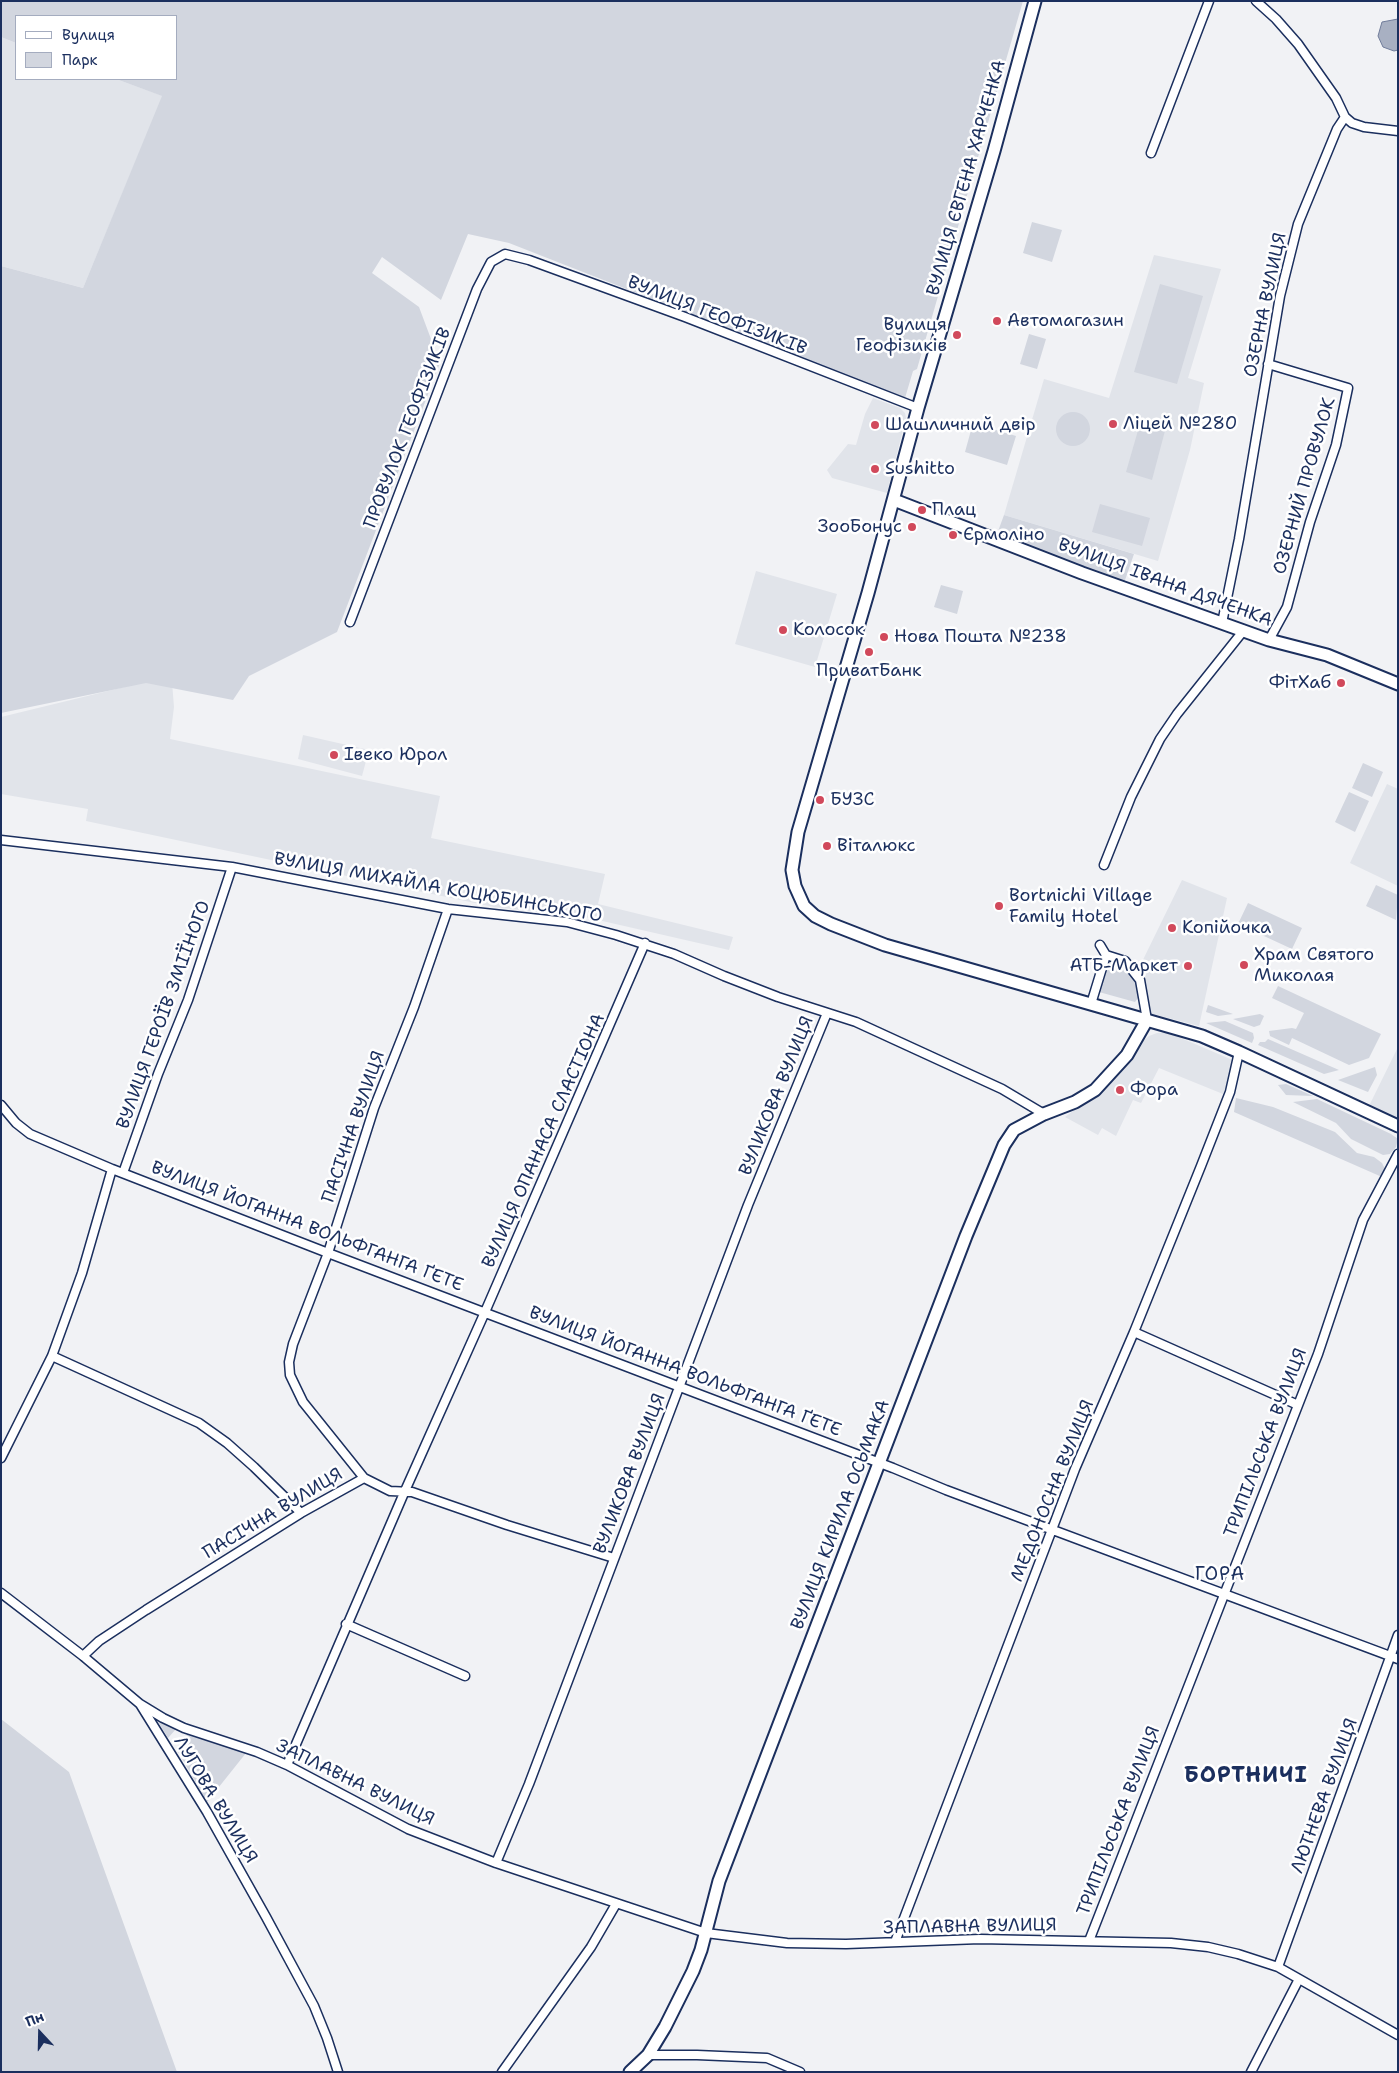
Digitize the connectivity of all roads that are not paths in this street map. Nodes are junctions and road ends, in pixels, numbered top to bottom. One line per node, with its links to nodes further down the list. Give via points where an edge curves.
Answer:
1 (1035, 1): 9 (street, ВУЛИЦЯ ЄВГЕНА ХАРЧЕНКА)
2 (1209, 1): 6 (street)
3 (1256, 1): 4 (street, via 1298,44 1336,98)
4 (1345, 117): 5 (street, via 1364,127); 8 (street, ОЗЕРНА ВУЛИЦЯ, via 1298,224 1280,296)
5 (1398, 132)
6 (1151, 153)
7 (505, 254): 9 (street, ВУЛИЦЯ ГЕОФІЗИКІВ, via 684,317); 11 (street, ПРОВУЛОК ГЕОФІЗИКІВ, via 491,262 477,289)
8 (1268, 364): 12 (street, ОЗЕРНА ВУЛИЦЯ); 14 (street, ОЗЕРНИЙ ПРОВУЛОК, via 1348,388 1336,445 1310,522 1287,607)
9 (918, 408): 10 (street, ВУЛИЦЯ ЄВГЕНА ХАРЧЕНКА)
10 (894, 500): 12 (street, ВУЛИЦЯ ІВАНА ДЯЧЕНКА); 23 (street, ВУЛИЦЯ ЄВГЕНА ХАРЧЕНКА, via 798,832 792,870 795,886 804,906 831,924 885,945)
11 (350, 622)
12 (1222, 623): 13 (street, ВУЛИЦЯ ІВАНА ДЯЧЕНКА)
13 (1244, 630): 14 (street, ВУЛИЦЯ ІВАНА ДЯЧЕНКА); 17 (street, via 1160,739 1131,797)
14 (1269, 640): 15 (street, ВУЛИЦЯ ІВАНА ДЯЧЕНКА, via 1327,655)
15 (1398, 684)
16 (1, 840): 18 (street, ВУЛИЦЯ МИХАЙЛА КОЦЮБИНСЬКОГО)
17 (1104, 865)
18 (232, 867): 19 (street, ВУЛИЦЯ МИХАЙЛА КОЦЮБИНСЬКОГО); 32 (street, ВУЛИЦЯ ГЕРОЇВ ЗМІЇНОГО, via 188,1000)
19 (448, 909): 20 (street, ВУЛИЦЯ МИХАЙЛА КОЦЮБИНСЬКОГО, via 567,922); 33 (street, ПАСІЧНА ВУЛИЦЯ, via 374,1108)
20 (645, 943): 24 (street, ВУЛИЦЯ МИХАЙЛА КОЦЮБИНСЬКОГО); 34 (street, ВУЛИЦЯ ОПАНАСА СЛАСТІОНА)
21 (1100, 945): 22 (street)
22 (1106, 955): 23 (street); 25 (street, via 1125,961 1140,980)
23 (1091, 1004): 25 (street, ВУЛИЦЯ ЄВГЕНА ХАРЧЕНКА)
24 (827, 1013): 28 (street, ВУЛИЦЯ МИХАЙЛА КОЦЮБИНСЬКОГО, via 856,1022 1002,1089); 37 (street, ВУЛИКОВА ВУЛИЦЯ, via 744,1214)
25 (1147, 1020): 26 (street, ВУЛИЦЯ ЄВГЕНА ХАРЧЕНКА, via 1202,1036); 28 (street, ВУЛИЦЯ КИРИЛА ОСЬМАКА, via 1127,1055 1095,1090 1076,1102)
26 (1239, 1052): 29 (street, ВУЛИЦЯ ЄВГЕНА ХАРЧЕНКА); 35 (street, МЕДОНОСНА ВУЛИЦЯ, via 1230,1092)
27 (3, 1109): 31 (street, ВУЛИЦЯ ЙОГАННА ВОЛЬФГАНГА ҐЕТЕ, via 30,1134)
28 (1044, 1114): 40 (street, ВУЛИЦЯ КИРИЛА ОСЬМАКА, via 1014,1130 1004,1145)
29 (1398, 1126)
30 (1398, 1154): 38 (street, ТРИПІЛЬСЬКА ВУЛИЦЯ, via 1363,1220)
31 (112, 1168): 32 (street, ВУЛИЦЯ ЙОГАННА ВОЛЬФГАНГА ҐЕТЕ); 36 (street, via 82,1273)
32 (123, 1172): 33 (street, ВУЛИЦЯ ЙОГАННА ВОЛЬФГАНГА ҐЕТЕ)
33 (328, 1253): 34 (street, ВУЛИЦЯ ЙОГАННА ВОЛЬФГАНГА ҐЕТЕ); 41 (street, ПАСІЧНА ВУЛИЦЯ, via 293,1344 290,1375 309,1410)
34 (485, 1312): 37 (street, ВУЛИЦЯ ЙОГАННА ВОЛЬФГАНГА ҐЕТЕ); 42 (street, ВУЛИЦЯ ОПАНАСА СЛАСТІОНА)
35 (1134, 1332): 38 (street); 44 (street, МЕДОНОСНА ВУЛИЦЯ)
36 (52, 1356): 39 (street); 43 (street, via 199,1423 254,1467)
37 (680, 1386): 40 (street, ВУЛИЦЯ ЙОГАННА ВОЛЬФГАНГА ҐЕТЕ); 45 (street, ВУЛИКОВА ВУЛИЦЯ)
38 (1298, 1405): 47 (street, ТРИПІЛЬСЬКА ВУЛИЦЯ)
39 (1, 1458)
40 (879, 1463): 44 (street, ВУЛИЦЯ ЙОГАННА ВОЛЬФГАНГА ҐЕТЕ); 57 (street, ВУЛИЦЯ КИРИЛА ОСЬМАКА, via 719,1881)
41 (364, 1478): 42 (street); 43 (street, ПАСІЧНА ВУЛИЦЯ)
42 (404, 1493): 45 (street, via 412,1492); 48 (street, ВУЛИЦЯ ОПАНАСА СЛАСТІОНА)
43 (300, 1513): 50 (street, ПАСІЧНА ВУЛИЦЯ, via 146,1610)
44 (1053, 1529): 47 (street, ВУЛИЦЯ ЙОГАННА ВОЛЬФГАНГА ҐЕТЕ); 59 (street, МЕДОНОСНА ВУЛИЦЯ)
45 (614, 1558): 55 (street, ВУЛИКОВА ВУЛИЦЯ)
46 (1, 1593): 50 (street, ЛУГОВА ВУЛИЦЯ)
47 (1223, 1593): 51 (street, ВУЛИЦЯ ЙОГАННА ВОЛЬФГАНГА ҐЕТЕ); 58 (street, ТРИПІЛЬСЬКА ВУЛИЦЯ)
48 (346, 1624): 52 (street); 54 (street, ВУЛИЦЯ ОПАНАСА СЛАСТІОНА)
49 (1398, 1635): 51 (street, ЛЮТНЕВА ВУЛИЦЯ)
50 (82, 1656): 53 (street, ЛУГОВА ВУЛИЦЯ)
51 (1394, 1657): 60 (street, ЛЮТНЕВА ВУЛИЦЯ)
52 (465, 1676)
53 (140, 1704): 54 (street, ЗАПЛАВНА ВУЛИЦЯ, via 184,1728); 64 (street, ЛУГОВА ВУЛИЦЯ, via 207,1812 314,2006)
54 (287, 1765): 55 (street, ЗАПЛАВНА ВУЛИЦЯ, via 408,1829)
55 (496, 1863): 56 (street, ЗАПЛАВНА ВУЛИЦЯ)
56 (616, 1904): 57 (street, ЗАПЛАВНА ВУЛИЦЯ); 65 (street, via 591,1947)
57 (706, 1933): 59 (street, ЗАПЛАВНА ВУЛИЦЯ, via 787,1943); 63 (street, ВУЛИЦЯ КИРИЛА ОСЬМАКА, via 693,1971)
58 (1089, 1941): 59 (street, ЗАПЛАВНА ВУЛИЦЯ, via 980,1939); 60 (street, ЗАПЛАВНА ВУЛИЦЯ, via 1208,1947)
59 (895, 1942)
60 (1278, 1967): 61 (street, ЗАПЛАВНА ВУЛИЦЯ)
61 (1299, 1979): 62 (street, ЗАПЛАВНА ВУЛИЦЯ); 68 (street)
62 (1398, 2036)
63 (648, 2055): 66 (street, ВУЛИЦЯ КИРИЛА ОСЬМАКА); 67 (street, via 767,2058)
64 (338, 2072)
65 (502, 2072)
66 (630, 2072)
67 (800, 2072)
68 (1251, 2072)

